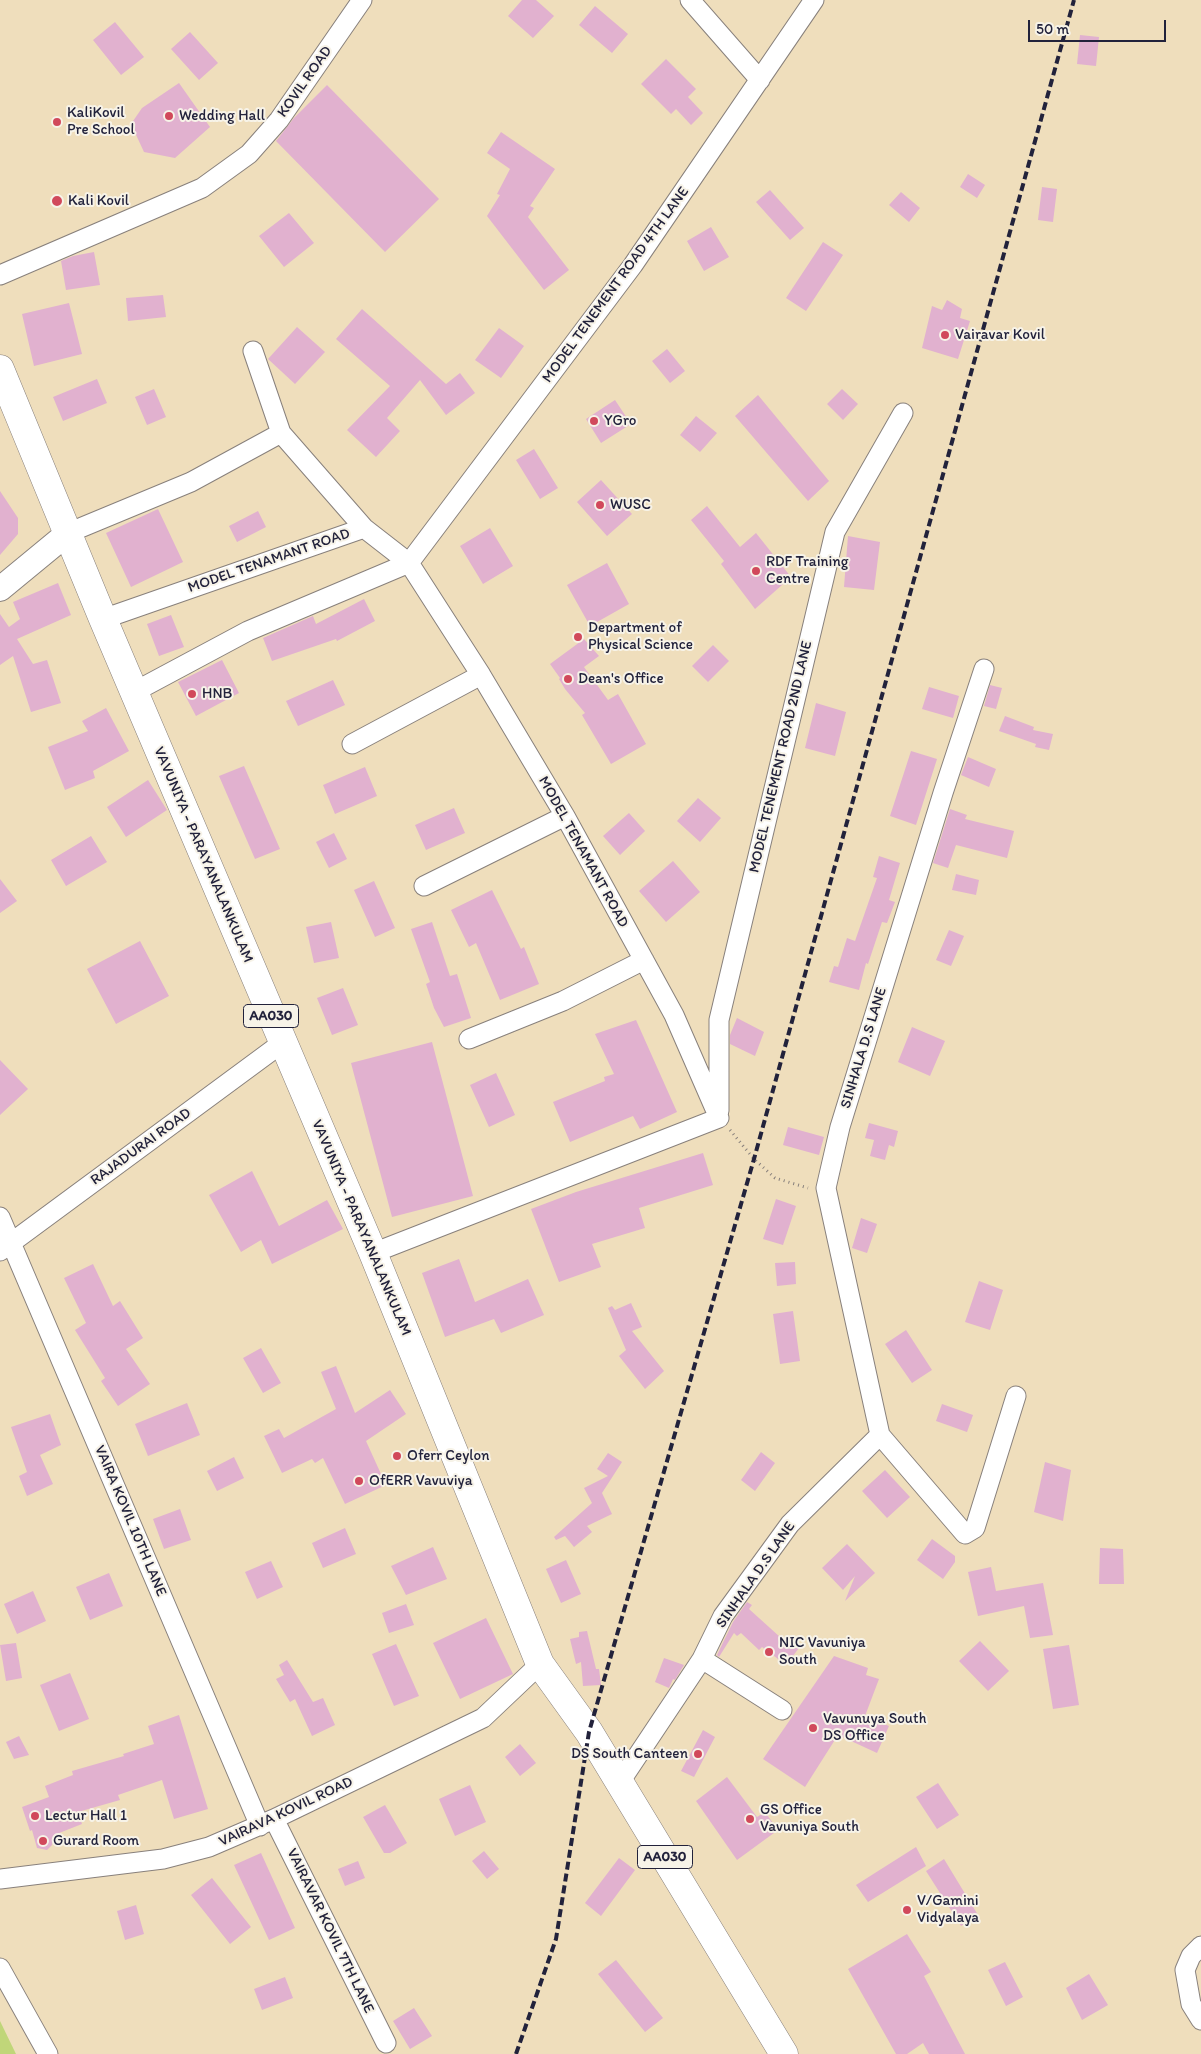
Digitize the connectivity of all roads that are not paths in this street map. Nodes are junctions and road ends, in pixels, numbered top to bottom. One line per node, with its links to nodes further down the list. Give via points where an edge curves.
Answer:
1 (362, 0): 5 (street, KOVIL ROAD, via 278,120 249,154 202,188)
2 (690, 0): 4 (street)
3 (814, 0): 4 (street, MODEL TENEMENT ROAD 4TH LANE)
4 (760, 80): 12 (street, MODEL TENEMENT ROAD 4TH LANE, via 633,265)
5 (0, 275)
6 (253, 351): 9 (street)
7 (0, 369): 11 (highway, VAVUNIYA - PARAYANALANKULAM / AA030)
8 (903, 413): 24 (street, MODEL TENEMENT ROAD 2ND LANE, via 835,532 719,1020)
9 (281, 433): 10 (street); 11 (street, via 190,482)
10 (364, 528): 12 (street, MODEL TENAMANT ROAD); 14 (street, MODEL TENAMANT ROAD)
11 (68, 533): 13 (main road); 14 (highway, VAVUNIYA - PARAYANALANKULAM / AA030)
12 (409, 563): 16 (street, MODEL TENAMANT ROAD); 17 (street, via 248,631)
13 (0, 589)
14 (103, 619): 17 (highway, VAVUNIYA - PARAYANALANKULAM / AA030)
15 (984, 669): 29 (street, SINHALA D.S LANE, via 840,1127 826,1188)
16 (481, 675): 18 (street); 19 (street, MODEL TENAMANT ROAD)
17 (134, 692): 23 (highway, VAVUNIYA - PARAYANALANKULAM / AA030)
18 (352, 744)
19 (565, 816): 20 (street); 21 (street, MODEL TENAMANT ROAD)
20 (424, 886)
21 (644, 960): 22 (street, via 563,1001); 24 (street, MODEL TENAMANT ROAD, via 674,1016)
22 (469, 1039)
23 (282, 1043): 26 (street, RAJADURAI ROAD); 27 (highway, VAVUNIYA - PARAYANALANKULAM / AA030)
24 (719, 1118): 27 (street)
25 (0, 1217): 26 (street, VAIRA KOVIL 10TH LANE)
26 (6, 1247): 34 (street, VAIRA KOVIL 10TH LANE)
27 (373, 1253): 31 (highway, VAVUNIYA - PARAYANALANKULAM / AA030)
28 (1016, 1396): 29 (street, SINHALA D.S LANE, via 975,1528 965,1534)
29 (880, 1434): 30 (street, SINHALA D.S LANE, via 790,1524 723,1616)
30 (702, 1659): 32 (street); 33 (street, SINHALA D.S LANE)
31 (540, 1664): 33 (highway, VAVUNIYA - PARAYANALANKULAM / AA030); 34 (street, VAIRAVA KOVIL ROAD, via 483,1718)
32 (782, 1710)
33 (620, 1782): 41 (highway, VAVUNIYA - PARAYANALANKULAM / AA030)
34 (267, 1822): 35 (street, VAIRAVA KOVIL ROAD, via 209,1847 163,1859); 39 (street, VAIRAVAR KOVIL 7TH LANE)
35 (0, 1878)
36 (1201, 1946): 38 (street, via 1191,1956 1185,1970 1191,2004)
37 (0, 1968): 40 (street)
38 (1201, 2020)
39 (386, 2043)
40 (48, 2054)
41 (784, 2054)

